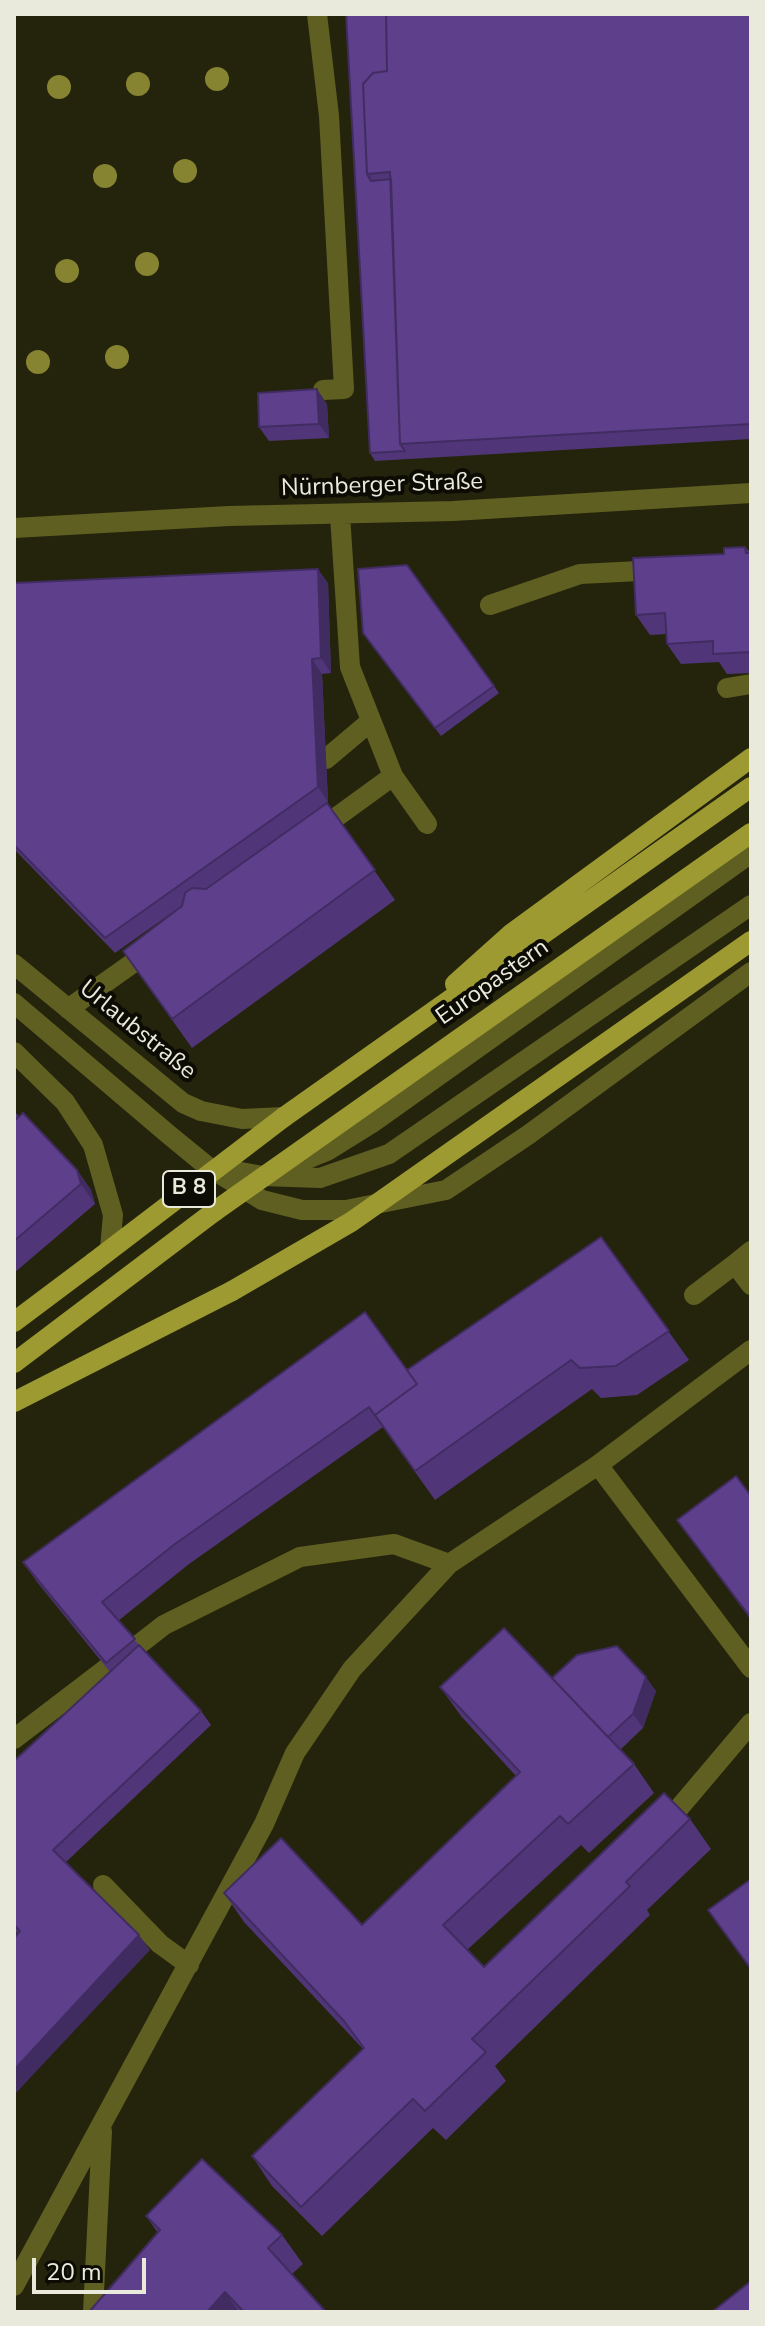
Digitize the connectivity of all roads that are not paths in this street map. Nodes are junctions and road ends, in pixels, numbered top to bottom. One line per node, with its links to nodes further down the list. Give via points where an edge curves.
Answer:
1 (317, 14): 2 (street, via 329,116 344,389)
2 (323, 390)
3 (751, 493): 4 (street, Nürnberger Straße)
4 (340, 515): 5 (street, Nürnberger Straße); 10 (street, via 350,667)
5 (16, 526)
6 (673, 569): 7 (street, via 580,574)
7 (490, 605)
8 (751, 684): 9 (street)
9 (727, 688)
10 (371, 721): 12 (street); 13 (street)
11 (751, 758): 26 (main road, Europastern, via 512,933)
12 (326, 759)
13 (393, 776): 15 (street); 17 (street)
14 (751, 787): 26 (main road, Europastern / B 8)
15 (427, 824)
16 (751, 833): 37 (main road, Europastern / B 8, bridge, via 215,1211)
17 (300, 844)
18 (751, 853): 30 (street, Europastern, via 372,1123 327,1151)
19 (751, 905): 30 (street, via 389,1154 320,1178)
20 (171, 936): 25 (street)
21 (751, 941): 38 (main road, bridge, via 351,1222 232,1291)
22 (14, 964): 25 (street, Urlaubstraße)
23 (751, 972): 29 (street, via 446,1190 346,1210 302,1210 262,1200)
24 (14, 1003): 29 (street)
25 (68, 1009): 28 (street, Urlaubstraße, via 183,1103 242,1119)
26 (384, 1049): 28 (main road, Europastern / B 8)
27 (14, 1052): 31 (street, via 65,1102 93,1145 113,1215)
28 (284, 1117): 31 (main road, Europastern / B 8, bridge)
29 (207, 1166): 30 (street)
30 (263, 1176)
31 (102, 1255): 35 (main road, B 8)
32 (743, 1258): 33 (street); 34 (street)
33 (751, 1285)
34 (694, 1295)
35 (14, 1322)
36 (751, 1350): 39 (street)
37 (14, 1363)
38 (14, 1402)
39 (598, 1465): 40 (street); 43 (street)
40 (449, 1564): 41 (street, via 394,1544 300,1557 164,1625); 48 (street, via 352,1669 295,1753 264,1824)
41 (137, 1646)
42 (107, 1668): 45 (street)
43 (751, 1668)
44 (751, 1723): 46 (street)
45 (14, 1739)
46 (650, 1840)
47 (103, 1885): 48 (street, via 160,1944)
48 (189, 1965): 49 (street)
49 (102, 2127): 50 (street); 51 (street)
50 (14, 2286)
51 (93, 2312)

